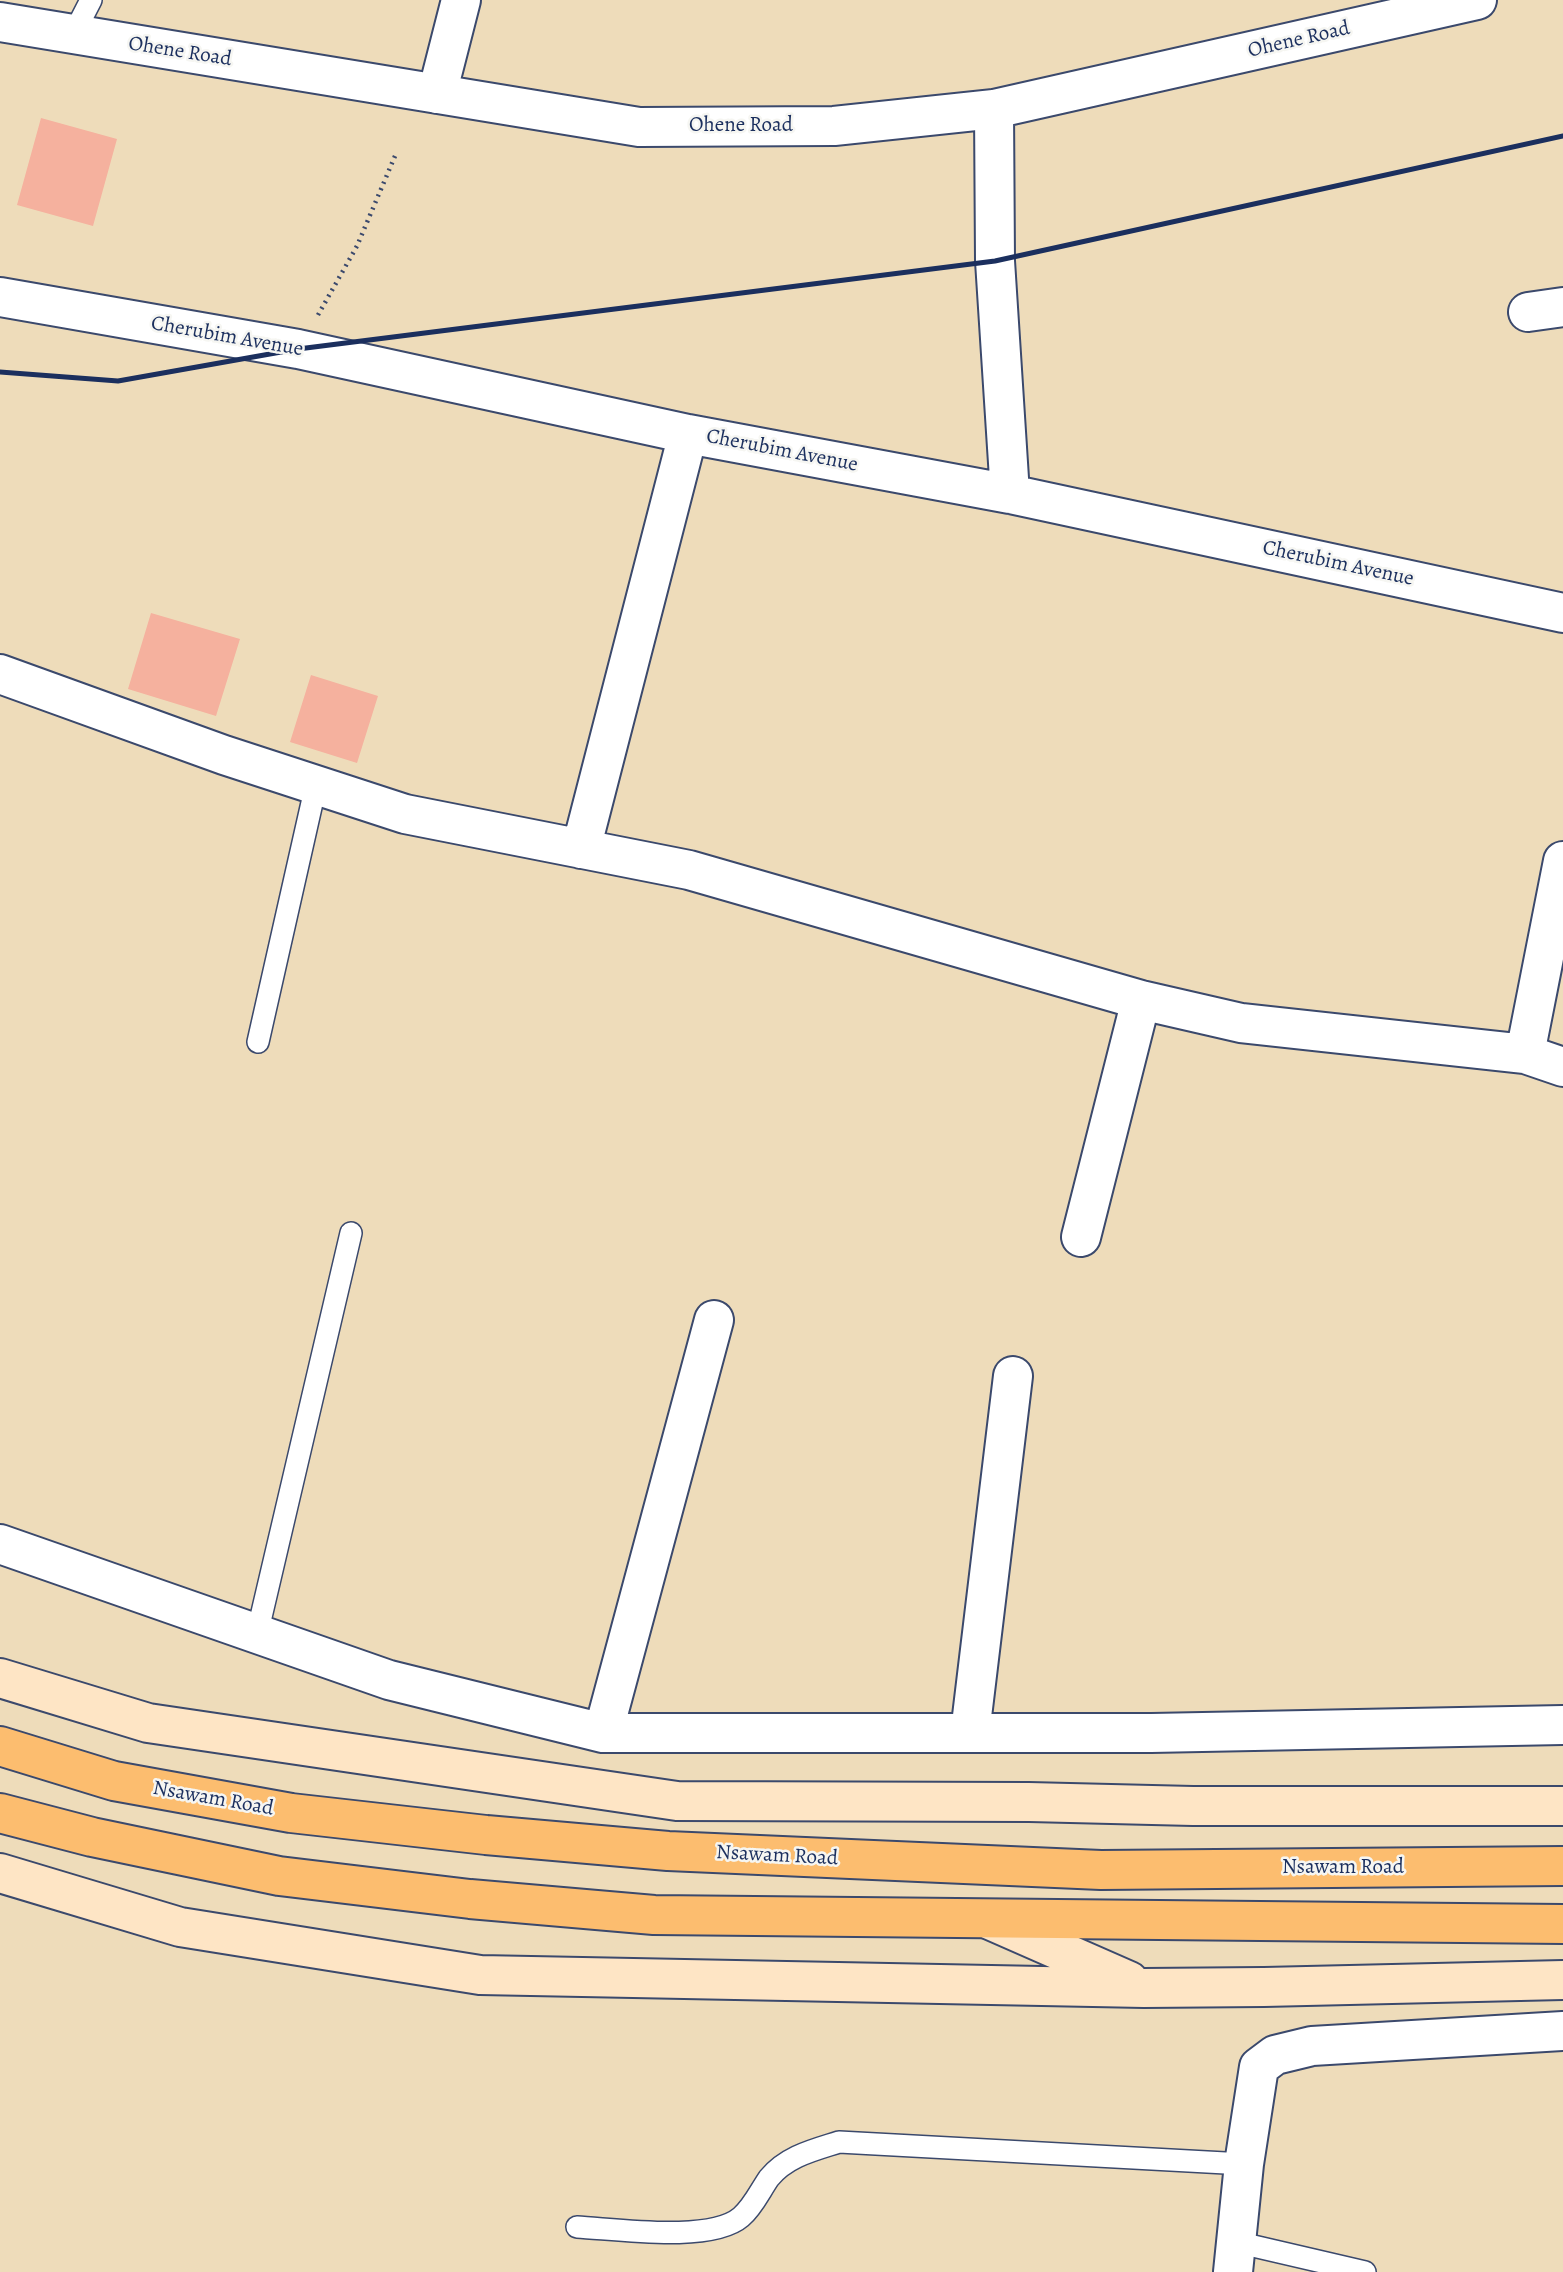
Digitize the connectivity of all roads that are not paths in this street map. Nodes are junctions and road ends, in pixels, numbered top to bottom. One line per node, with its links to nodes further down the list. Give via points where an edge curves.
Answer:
1 (91, 0): 5 (lane)
2 (461, 0): 6 (street)
3 (1466, 1): 7 (street, Ohene Road)
4 (0, 22): 5 (street, Ohene Road)
5 (73, 35): 6 (street, Ohene Road)
6 (437, 94): 7 (street, Ohene Road, via 639,127 834,125)
7 (994, 109): 10 (street, via 995,261)
8 (0, 296): 9 (street, Cherubim Avenue, via 298,349)
9 (688, 433): 10 (street, Cherubim Avenue); 14 (street)
10 (1010, 494): 11 (street, Cherubim Avenue)
11 (1563, 612)
12 (0, 674): 13 (street)
13 (316, 785): 14 (street, via 405,814); 17 (lane)
14 (581, 849): 16 (street, via 689,870)
15 (1563, 861): 18 (street)
16 (1141, 1000): 18 (street, via 1241,1023); 21 (street)
17 (258, 1042)
18 (1525, 1055): 19 (street)
19 (1563, 1067)
20 (351, 1233): 25 (lane)
21 (1081, 1237)
22 (714, 1320): 29 (street)
23 (1013, 1376): 28 (street)
24 (0, 1544): 25 (street)
25 (257, 1634): 29 (street, via 389,1680)
26 (0, 1678): 31 (main road, via 148,1723 677,1801)
27 (1563, 1725): 28 (street)
28 (970, 1732): 29 (street)
29 (603, 1733)
30 (0, 1746): 33 (highway, Nsawam Road, via 114,1781 291,1813 668,1851 1101,1870)
31 (1563, 1806)
32 (0, 1813): 35 (highway, via 279,1875 470,1899 654,1915)
33 (1563, 1867)
34 (0, 1873): 38 (main road, via 180,1927 480,1975)
35 (990, 1920): 36 (highway); 38 (main road)
36 (1563, 1924)
37 (1563, 1980): 38 (main road)
38 (1144, 1988)
39 (1563, 2031): 40 (street, via 1312,2046 1275,2055 1259,2067)
40 (1244, 2164): 41 (lane, via 839,2143 800,2153 771,2176 739,2219 709,2230 680,2234); 42 (street)
41 (577, 2227)
42 (1234, 2257): 43 (lane)
43 (1365, 2272)

